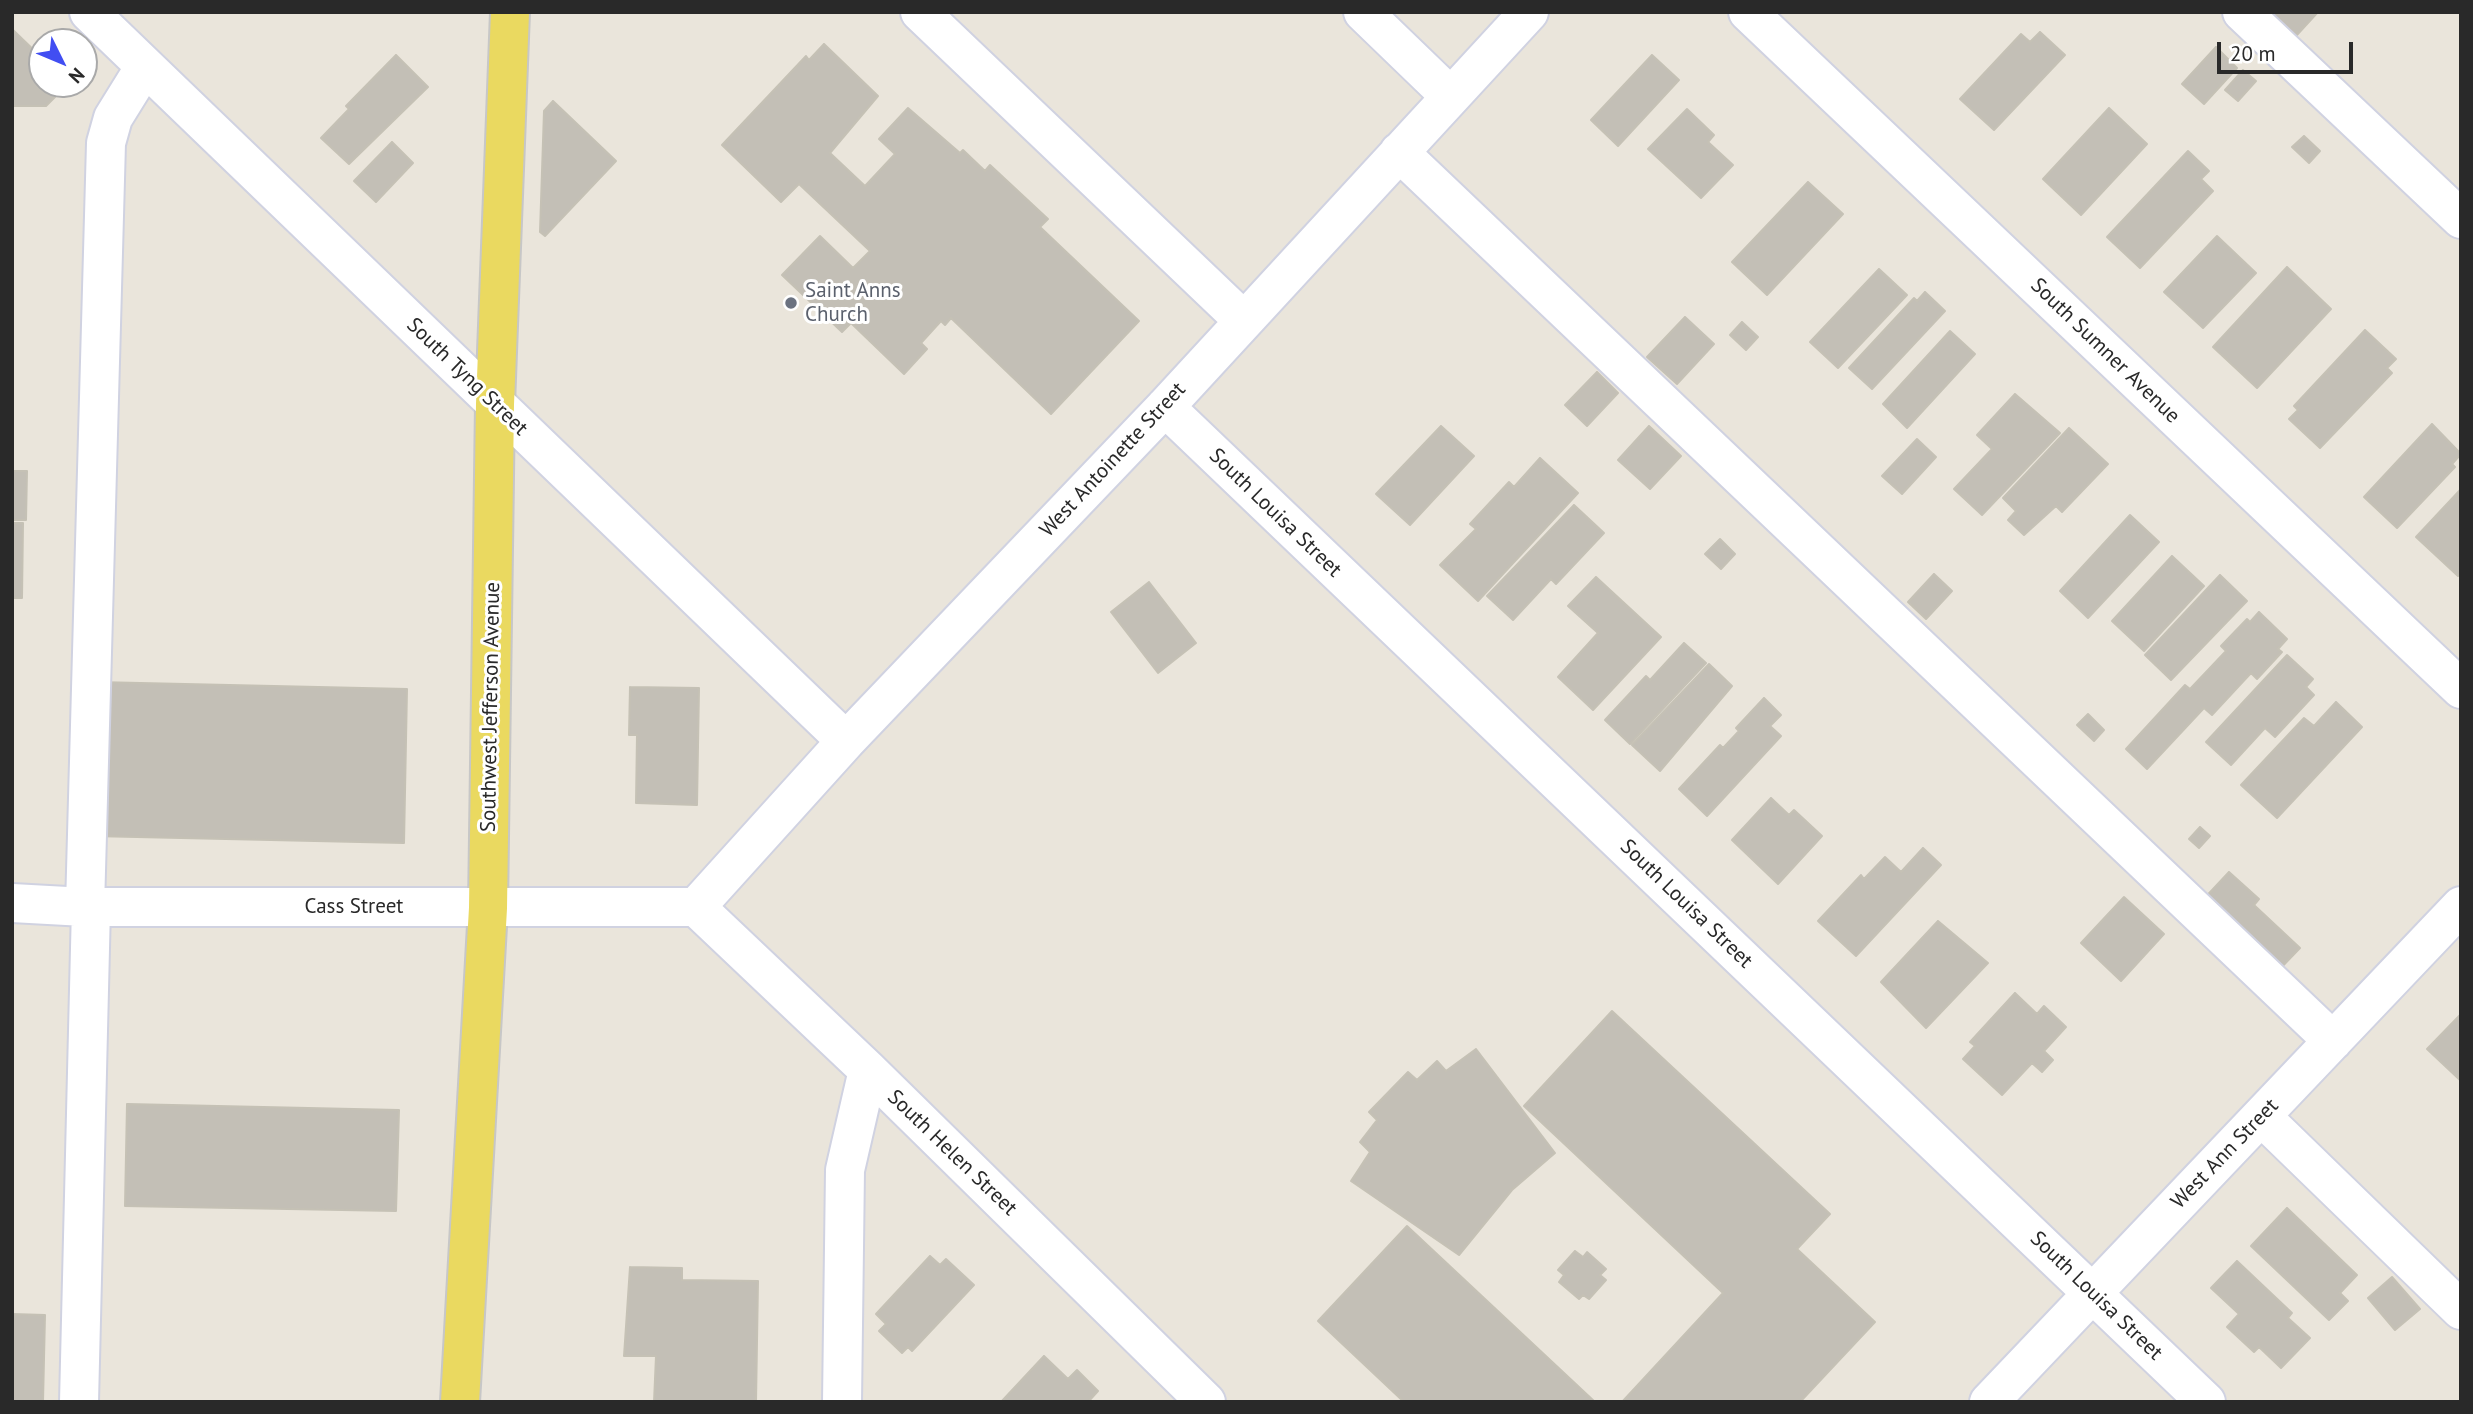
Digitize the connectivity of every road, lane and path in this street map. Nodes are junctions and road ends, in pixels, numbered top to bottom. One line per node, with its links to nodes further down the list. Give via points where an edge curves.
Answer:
1 (89, 12): 8 (street, South Tyng Street)
2 (510, 12): 13 (main road, Southwest Jefferson Avenue)
3 (920, 12): 12 (street)
4 (1363, 12): 9 (street)
5 (1529, 12): 9 (street, West Antoinette Street)
6 (1748, 12): 15 (street, South Sumner Avenue)
7 (2242, 12): 11 (street)
8 (144, 68): 13 (street, South Tyng Street); 19 (street, via 113,118 106,143)
9 (1450, 96): 10 (street, West Antoinette Street)
10 (1399, 152): 12 (street, West Antoinette Street); 22 (street)
11 (2461, 219)
12 (1243, 320): 14 (street, West Antoinette Street)
13 (495, 404): 16 (street, South Tyng Street); 21 (main road, Southwest Jefferson Avenue)
14 (1165, 407): 16 (street, West Antoinette Street); 25 (street, South Louisa Street)
15 (2461, 689)
16 (846, 741): 20 (street, West Antoinette Street)
17 (12, 903): 19 (street, Cass Street)
18 (2461, 905): 22 (street, West Ann Street)
19 (88, 907): 21 (street, Cass Street); 27 (street)
20 (696, 907): 21 (street, Cass Street); 23 (street, South Helen Street)
21 (488, 908): 28 (main road, Southwest Jefferson Avenue)
22 (2333, 1041): 24 (street, West Ann Street)
23 (868, 1070): 29 (street, via 845,1170); 30 (street, South Helen Street)
24 (2262, 1117): 25 (street, West Ann Street); 26 (street)
25 (2092, 1292): 31 (street, West Ann Street); 32 (street, South Louisa Street)
26 (2461, 1310)
27 (79, 1402)
28 (460, 1402)
29 (842, 1402)
30 (1206, 1402)
31 (1989, 1402)
32 (2206, 1402)

